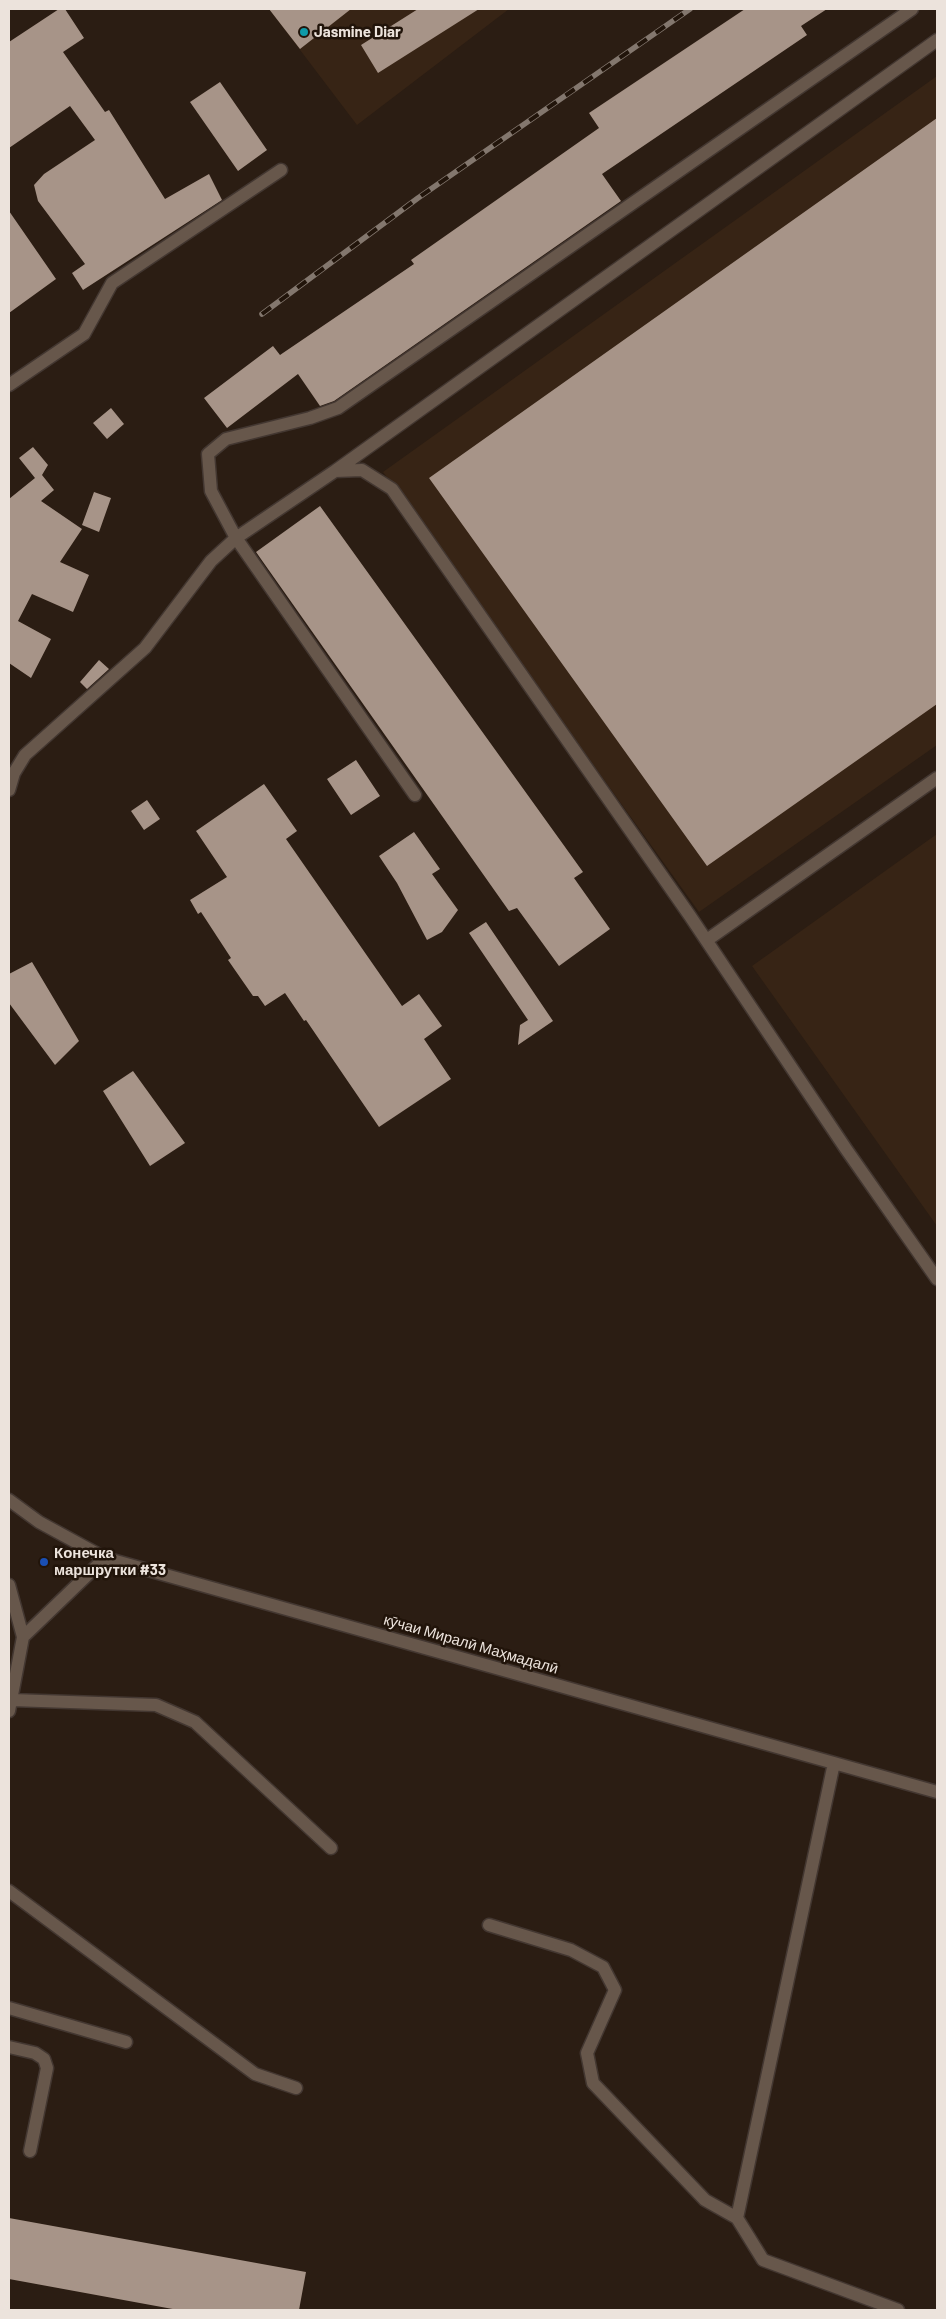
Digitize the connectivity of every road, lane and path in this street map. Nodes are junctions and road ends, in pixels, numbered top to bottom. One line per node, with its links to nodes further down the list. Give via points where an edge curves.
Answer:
1 (912, 9): 6 (street, via 338,408 218,444 208,454 211,491)
2 (937, 40): 5 (street)
3 (281, 170): 4 (street, via 112,283 84,334)
4 (9, 385)
5 (335, 471): 6 (street); 10 (street, via 362,470 392,489)
6 (236, 538): 8 (street, via 211,561 145,648 25,755 14,773); 9 (street)
7 (937, 778): 10 (street)
8 (9, 790)
9 (415, 795)
10 (707, 940): 11 (street, via 846,1149)
11 (937, 1278)
12 (9, 1500): 13 (street, кӯчаи Миралӣ Маҳмадалӣ, via 39,1522)
13 (105, 1558): 15 (street); 17 (street, кӯчаи Миралӣ Маҳмадалӣ)
14 (9, 1585): 15 (street)
15 (23, 1637): 16 (street)
16 (10, 1706): 19 (street, via 156,1705 195,1722)
17 (834, 1763): 18 (street, кӯчаи Миралӣ Маҳмадалӣ); 27 (street)
18 (937, 1792)
19 (332, 1848)
20 (9, 1891): 25 (street, via 255,2074)
21 (489, 1925): 27 (street, via 571,1950 603,1967 614,1990 587,2053 593,2083 705,2200)
22 (9, 2008): 23 (street)
23 (126, 2042)
24 (9, 2047): 26 (street, via 35,2053 44,2059 47,2068)
25 (296, 2088)
26 (30, 2151)
27 (738, 2218): 28 (street, via 763,2260)
28 (898, 2310)

